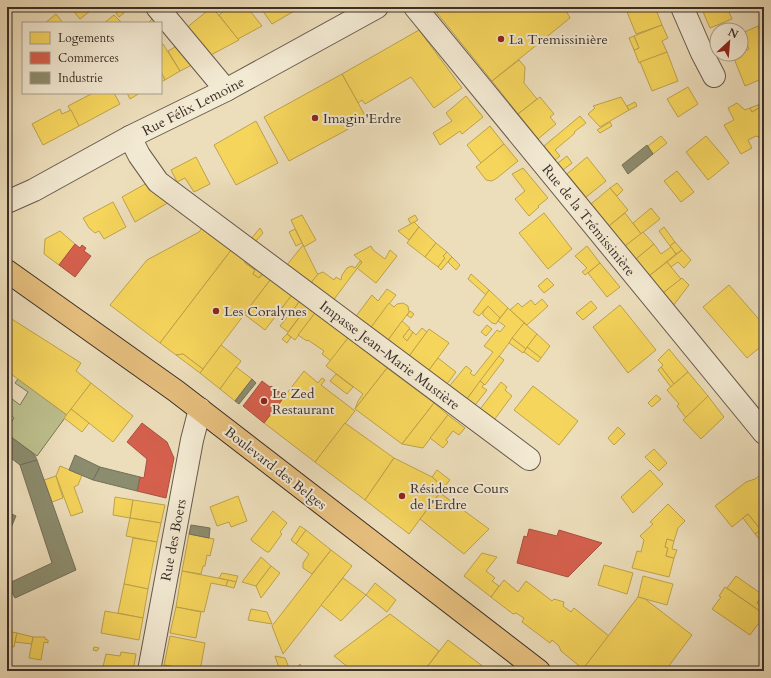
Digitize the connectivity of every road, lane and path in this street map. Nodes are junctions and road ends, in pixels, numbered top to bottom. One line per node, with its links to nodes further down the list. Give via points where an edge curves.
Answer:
1 (158, 7): 6 (street)
2 (377, 7): 6 (street, Rue Félix Lemoine)
3 (415, 7): 11 (street, Rue de la Trémissinière)
4 (682, 7): 5 (street)
5 (714, 76)
6 (226, 90): 7 (street, Rue Félix Lemoine)
7 (130, 137): 8 (street, Rue Félix Lemoine, via 34,190); 12 (street, Impasse Jean-Marie Mustière, via 158,182)
8 (7, 202)
9 (7, 271): 10 (main road, Boulevard des Belges)
10 (200, 409): 13 (street, Rue des Boers); 14 (main road, Boulevard des Belges)
11 (764, 433)
12 (529, 459)
13 (149, 671)
14 (539, 671)

